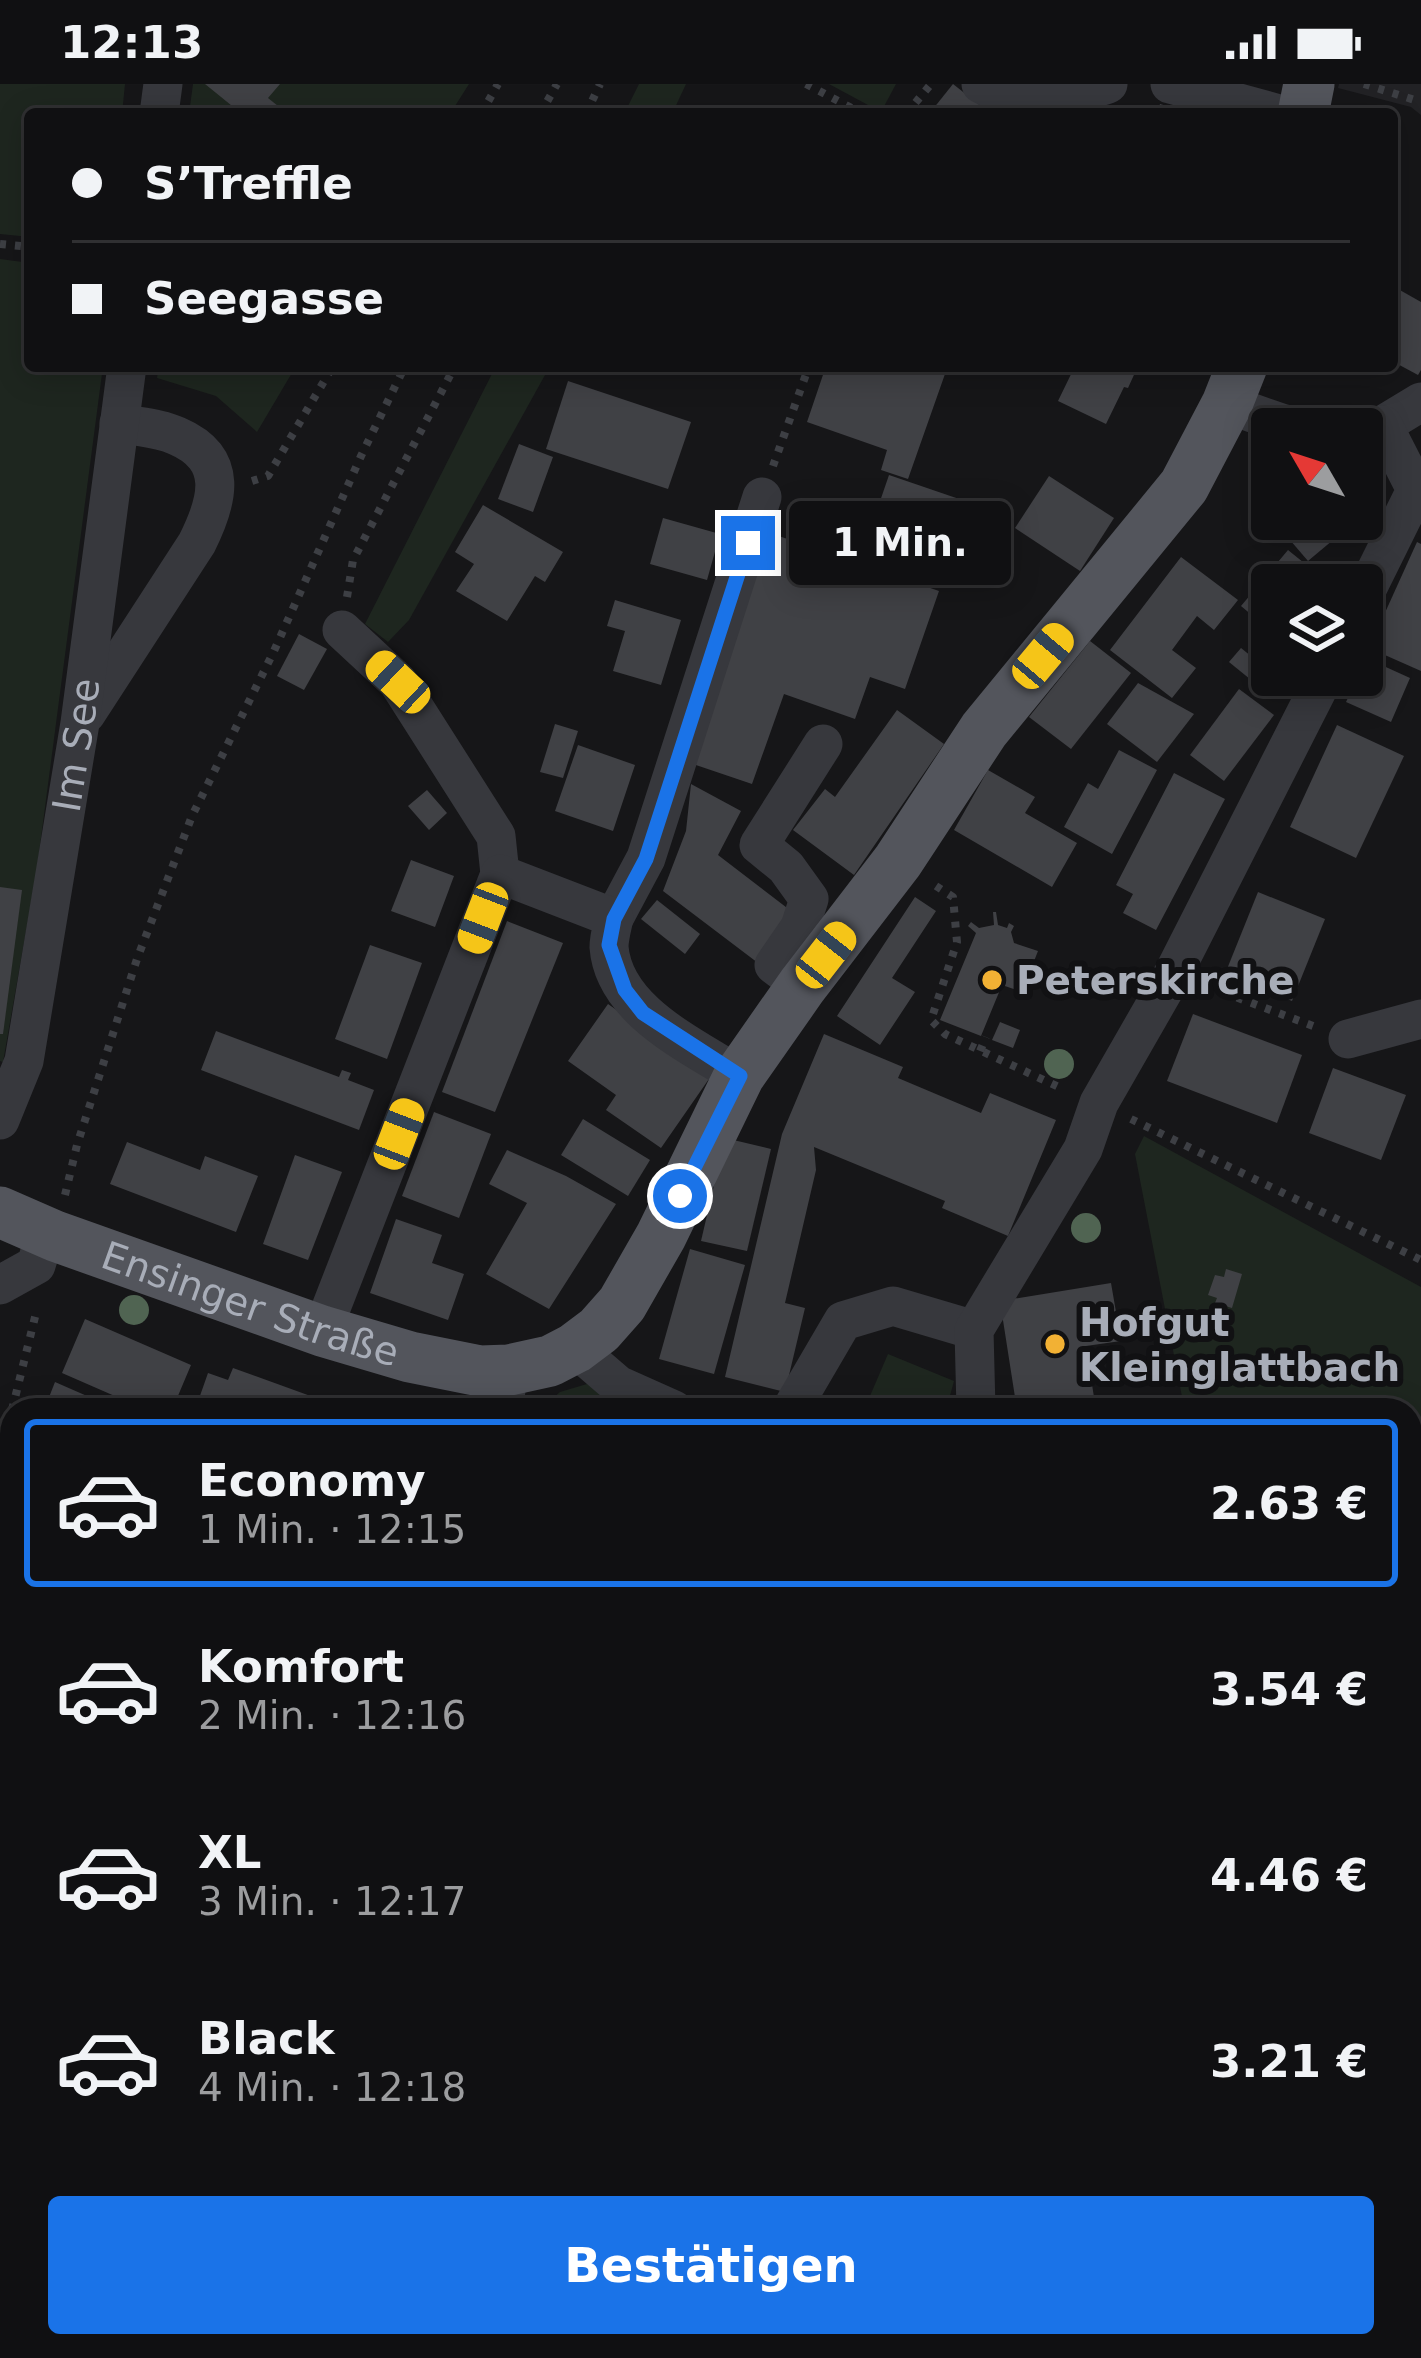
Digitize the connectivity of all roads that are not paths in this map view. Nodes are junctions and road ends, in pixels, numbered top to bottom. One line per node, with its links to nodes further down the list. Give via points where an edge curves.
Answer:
1 (981, 84): 3 (street, via 1006,98 1046,103)
2 (1169, 84): 4 (street)
3 (1101, 85)
4 (1257, 108)
5 (126, 372): 10 (street, Im See)
6 (1235, 385): 8 (street); 21 (main road, via 1184,486 983,730 898,861)
7 (1421, 402): 9 (street)
8 (1263, 408)
9 (1383, 421)
10 (119, 423): 17 (street, Im See); 17 (street, via 176,435 201,451 216,493 196,543)
11 (1383, 443): 12 (street)
12 (1418, 491): 14 (street)
13 (763, 497): 20 (street, via 646,859)
14 (1380, 564)
15 (342, 630): 19 (street, via 398,682 496,836)
16 (1314, 696): 28 (street, via 1082,1149)
17 (80, 723): 25 (street, Im See, via 24,1061)
18 (823, 744): 21 (street, via 759,844 809,899 774,965)
19 (500, 874): 20 (street); 29 (street)
20 (614, 919): 24 (street, via 609,945 643,1013)
21 (802, 986): 24 (main road)
22 (1417, 1020): 23 (street)
23 (1348, 1039)
24 (740, 1076): 30 (main road, via 643,1270 622,1304)
25 (0, 1120)
26 (34, 1227): 27 (street, via 36,1265); 29 (main road, Ensinger Straße)
27 (0, 1285)
28 (974, 1330): 33 (street, via 893,1306 843,1322); 34 (street)
29 (322, 1331): 31 (main road, Ensinger Straße, via 480,1371)
30 (575, 1348): 31 (main road); 32 (street)
31 (506, 1390)
32 (647, 1398)
33 (798, 1398)
34 (976, 1398)

